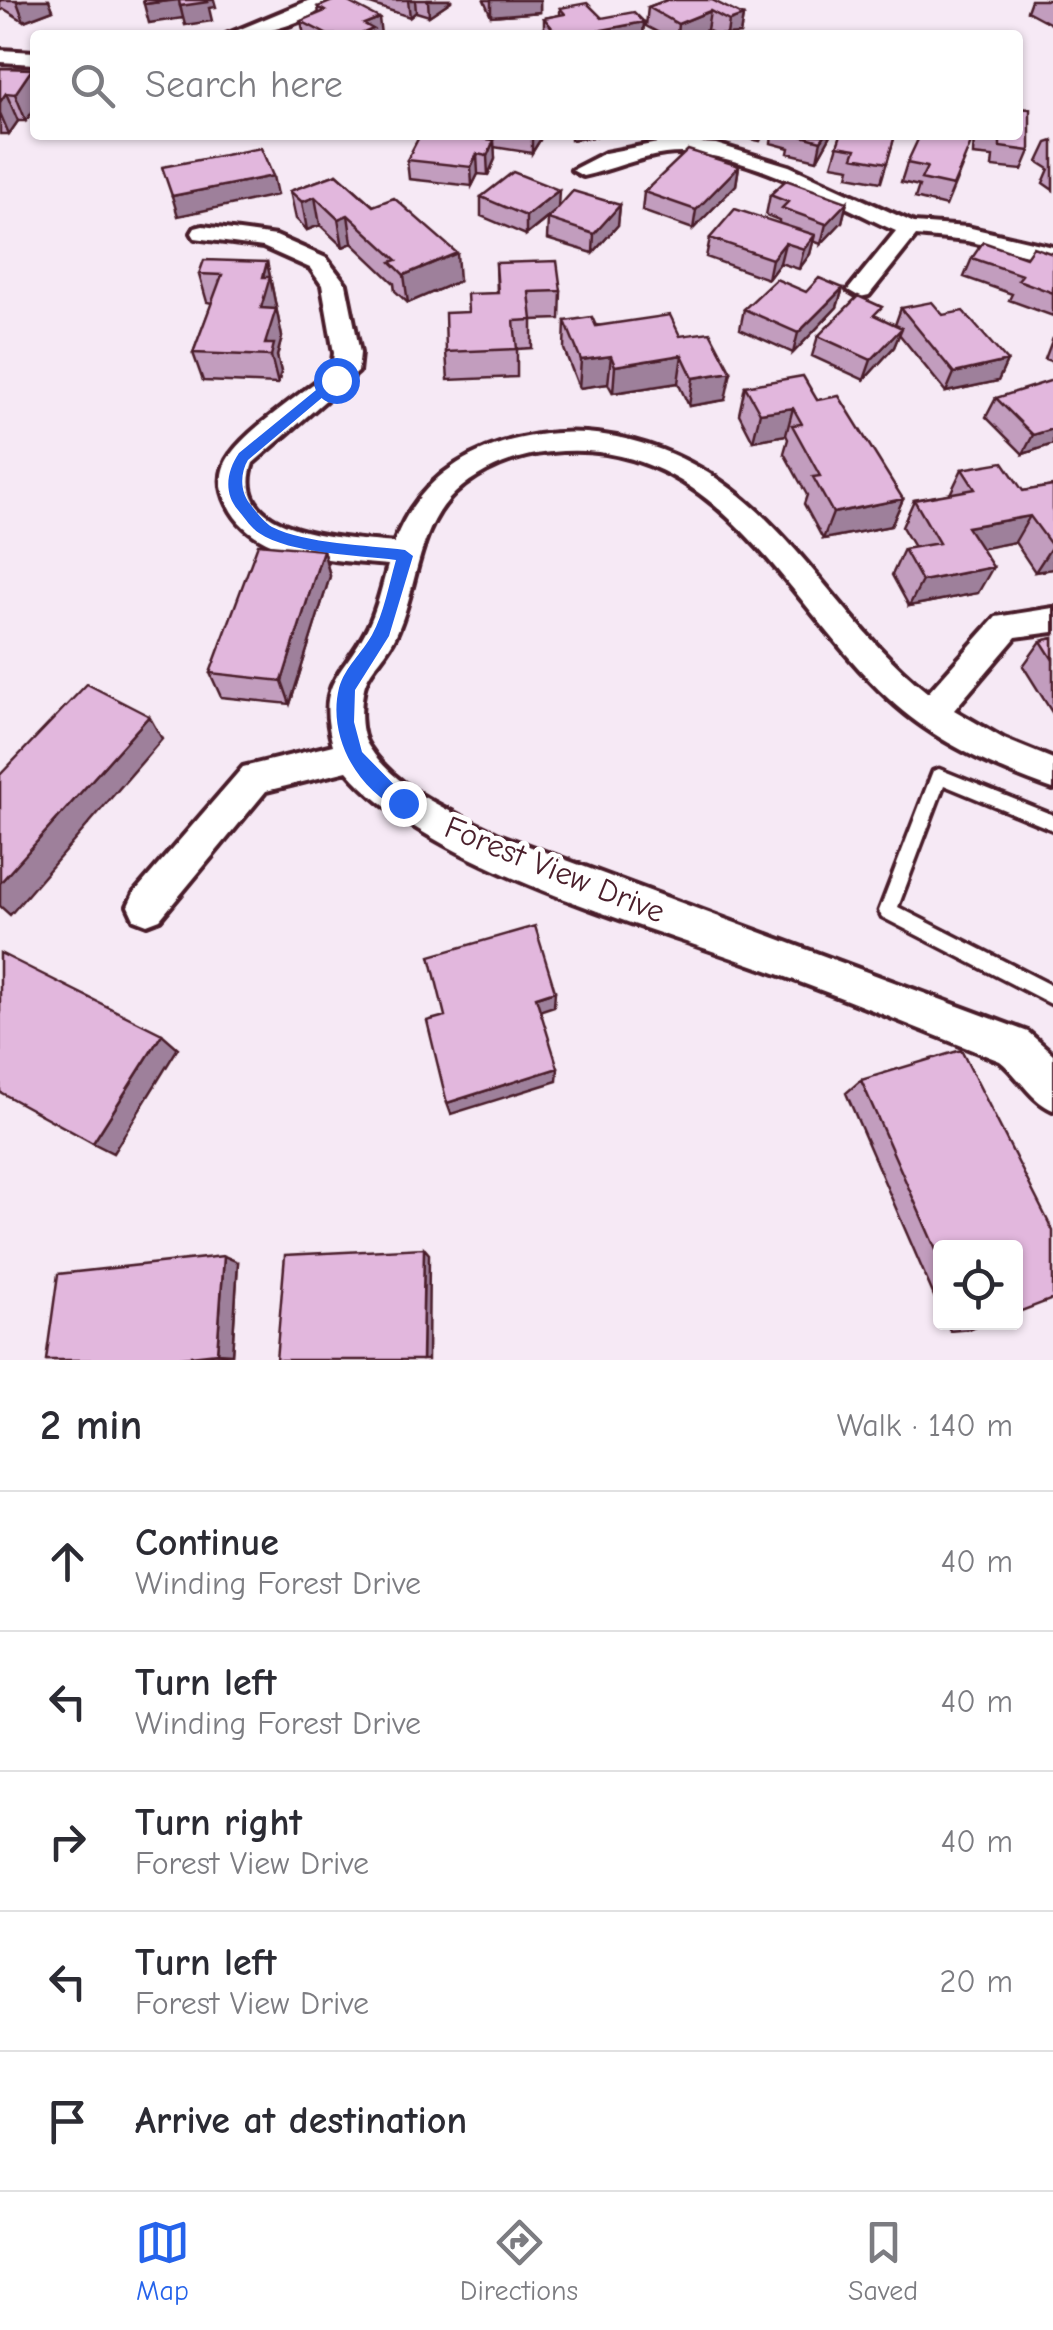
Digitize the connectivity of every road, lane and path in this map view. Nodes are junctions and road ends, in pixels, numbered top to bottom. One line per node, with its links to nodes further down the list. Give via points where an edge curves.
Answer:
1 (324, 0): 2 (street)
2 (251, 30)
3 (0, 56): 4 (street)
4 (30, 58)
5 (583, 170): 7 (street, via 668,147 716,150 781,171)
6 (1025, 217): 9 (street)
7 (910, 229): 9 (street); 11 (street)
8 (202, 232): 12 (street, via 268,241 318,263 334,284 347,353 345,372 244,456 236,468 239,501 264,529 292,540)
9 (1020, 245): 10 (street)
10 (1053, 254)
11 (860, 290)
12 (405, 556): 14 (street, via 425,509 454,479 503,451 579,441 654,456 697,474 753,520 888,676); 15 (street, via 381,636 347,690)
13 (1053, 620): 14 (street, via 1007,626)
14 (932, 712): 16 (street, via 989,747)
15 (354, 755): 18 (street, via 255,778); 20 (street, Forest View Drive, via 403,803 454,832 1014,1046)
16 (1053, 774)
17 (1053, 823): 19 (lane, via 940,776 888,911)
18 (146, 906)
19 (1053, 996)
20 (1053, 1088)

